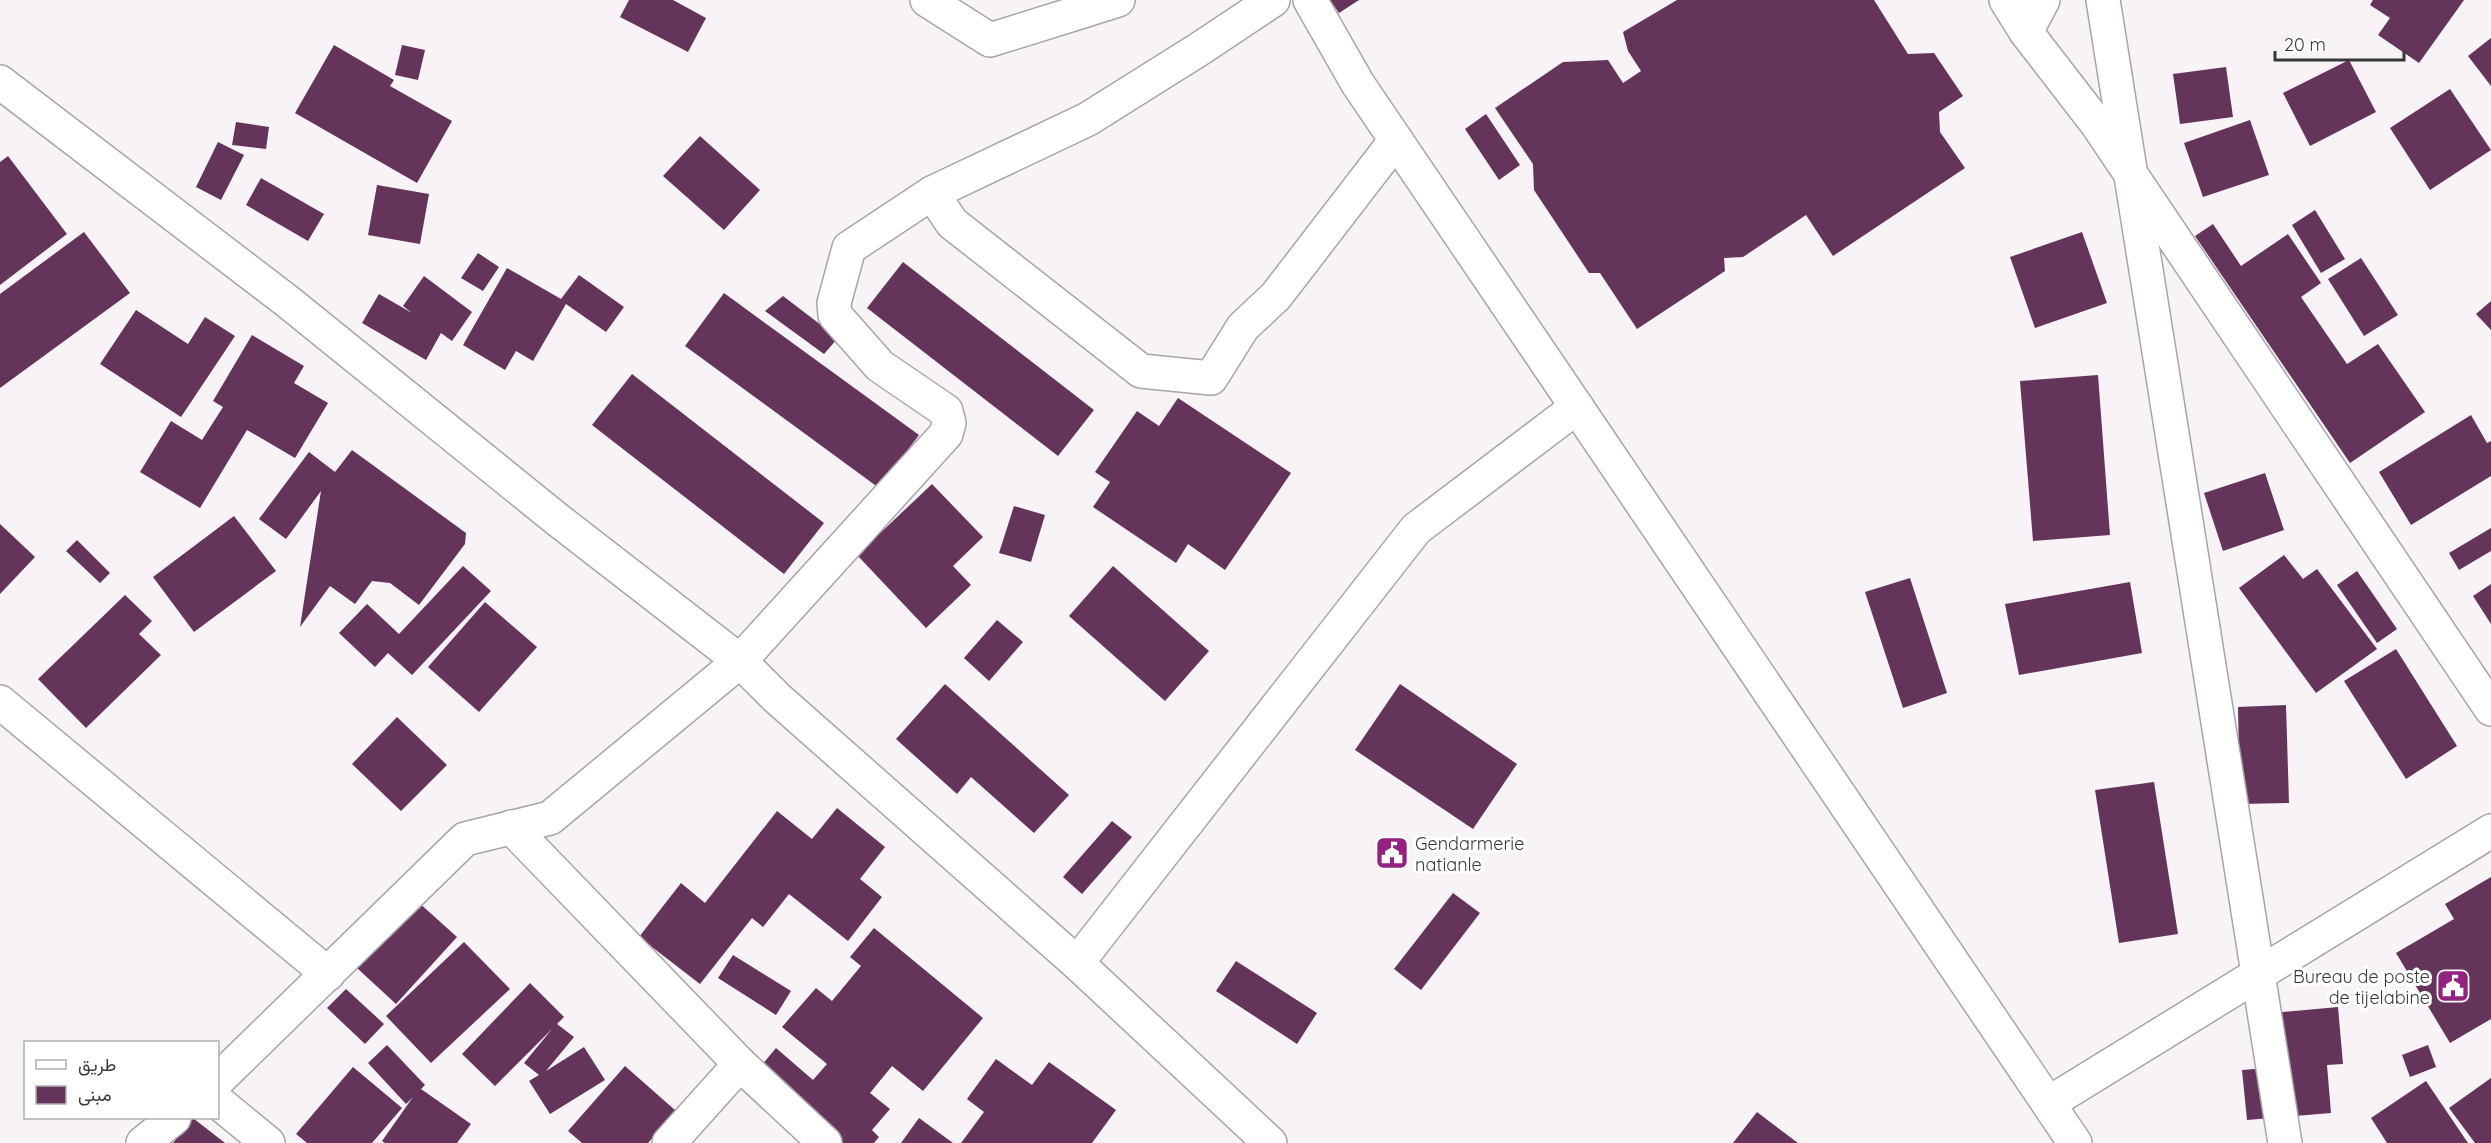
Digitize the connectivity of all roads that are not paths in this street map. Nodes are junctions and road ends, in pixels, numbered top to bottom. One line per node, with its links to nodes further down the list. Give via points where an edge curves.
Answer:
1 (927, 0): 2 (street, via 990,40)
2 (1118, 0)
3 (1273, 0): 12 (street, via 1088,118)
4 (1310, 0): 10 (street, via 1358,84)
5 (2006, 0): 8 (street)
6 (2043, 0): 8 (street)
7 (2103, 0): 11 (street)
8 (2026, 32): 11 (street, via 2097,124)
9 (0, 82): 14 (street, via 287,301)
10 (1396, 140): 12 (street, via 1276,296 1242,327 1211,378 1141,371 952,223); 13 (street)
11 (2132, 178): 16 (street); 21 (street)
12 (932, 193): 14 (street, via 849,248 834,303 839,322 880,366 946,411 946,434)
13 (1577, 407): 19 (street, via 1416,529); 25 (street)
14 (740, 661): 17 (street, via 550,818); 19 (street)
15 (0, 702): 20 (street)
16 (2491, 710)
17 (511, 827): 20 (street, via 465,839); 22 (street)
18 (2491, 831): 21 (street)
19 (1077, 963): 31 (street)
20 (328, 974): 23 (street)
21 (2258, 974): 25 (street); 33 (street)
22 (740, 1064): 29 (street); 30 (street)
23 (219, 1079)
24 (219, 1103): 28 (street)
25 (2049, 1103): 32 (street)
26 (173, 1119): 27 (street)
27 (143, 1143)
28 (268, 1143)
29 (669, 1143)
30 (825, 1143)
31 (1270, 1143)
32 (2075, 1143)
33 (2285, 1143)

